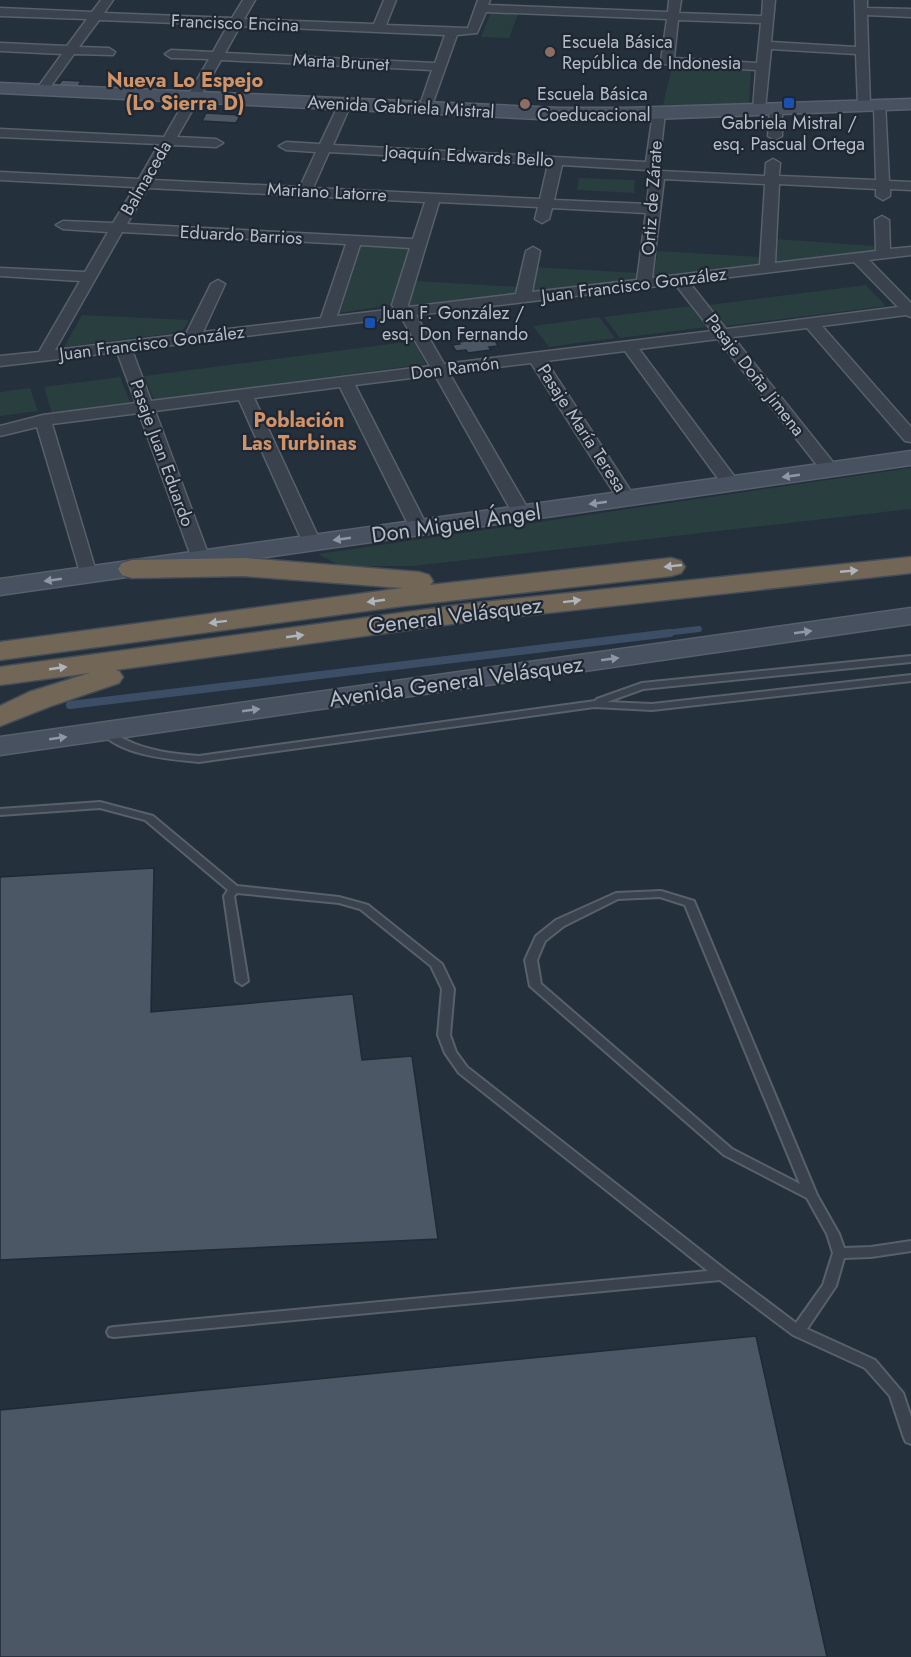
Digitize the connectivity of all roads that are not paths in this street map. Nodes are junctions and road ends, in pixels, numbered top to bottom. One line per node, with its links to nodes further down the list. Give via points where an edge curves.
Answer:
1 (16, 0): 9 (street)
2 (107, 0): 11 (street)
3 (249, 0): 14 (street, Balmaceda)
4 (390, 0): 15 (street)
5 (675, 0): 12 (street)
6 (769, 0): 13 (street)
7 (482, 4): 12 (street); 16 (street, Francisco Encina, via 470,32)
8 (862, 5): 10 (street); 20 (street)
9 (3, 13): 11 (street, Francisco Encina)
10 (911, 13)
11 (95, 16): 14 (street, Francisco Encina); 19 (street)
12 (673, 16): 13 (street); 25 (street, via 669,62)
13 (767, 20): 17 (street)
14 (236, 22): 15 (street, Francisco Encina); 23 (street, Balmaceda)
15 (378, 29): 16 (street, Francisco Encina)
16 (452, 32): 24 (street)
17 (765, 45): 20 (street); 25 (street)
18 (0, 47): 19 (street)
19 (70, 50): 21 (street); 27 (street)
20 (863, 51): 31 (street)
21 (109, 52)
22 (171, 54): 23 (street, Marta Brunet)
23 (216, 56): 24 (street, Marta Brunet); 28 (street, Balmaceda)
24 (440, 66): 32 (street)
25 (763, 67): 33 (street)
26 (0, 88): 27 (main road, Avenida Gabriela Mistral)
27 (42, 90): 28 (main road, Avenida Gabriela Mistral)
28 (193, 97): 29 (main road, Avenida Gabriela Mistral); 37 (street, Balmaceda)
29 (345, 104): 32 (main road, Avenida Gabriela Mistral); 40 (street)
30 (911, 104): 31 (main road, Avenida Gabriela Mistral)
31 (872, 105): 33 (main road, Avenida Gabriela Mistral); 48 (street)
32 (425, 108): 34 (main road, Avenida Gabriela Mistral, via 560,114)
33 (768, 109): 34 (main road, Avenida Gabriela Mistral); 36 (street)
34 (659, 113): 43 (street, Ortiz de Zárate)
35 (0, 132): 37 (street)
36 (775, 136)
37 (168, 141): 38 (street); 46 (street, Balmaceda)
38 (216, 143)
39 (286, 146): 40 (street, Joaquín Edwards Bello)
40 (325, 148): 41 (street, Joaquín Edwards Bello); 49 (street)
41 (556, 161): 43 (street, Joaquín Edwards Bello); 51 (street)
42 (773, 163): 45 (street)
43 (654, 170): 45 (street, Joaquín Edwards Bello); 52 (street, Ortiz de Zárate)
44 (0, 176): 46 (street, Mariano Latorre)
45 (772, 179): 48 (street, Joaquín Edwards Bello); 63 (street)
46 (143, 183): 49 (street, Mariano Latorre); 56 (street, Balmaceda)
47 (911, 186): 48 (street, Joaquín Edwards Bello)
48 (883, 190)
49 (305, 191): 50 (street, Mariano Latorre)
50 (433, 198): 51 (street, Mariano Latorre); 58 (street)
51 (546, 204): 52 (street, Mariano Latorre); 53 (street)
52 (654, 209): 68 (street, Ortiz de Zárate)
53 (542, 219)
54 (882, 220): 61 (street)
55 (63, 225): 56 (street, Eduardo Barrios)
56 (117, 228): 57 (street, Eduardo Barrios); 65 (street, Balmaceda)
57 (354, 241): 58 (street, Eduardo Barrios); 72 (street)
58 (418, 244): 71 (street, via 400,305)
59 (534, 251): 69 (street)
60 (911, 251): 61 (street, Juan Francisco González)
61 (883, 254): 62 (street, Juan Francisco González)
62 (858, 258): 63 (street, Juan Francisco González); 70 (street)
63 (767, 268): 66 (street, Juan Francisco González)
64 (0, 272): 65 (street)
65 (89, 277): 78 (street, Balmaceda)
66 (680, 279): 68 (street, Juan Francisco González); 74 (street, Pasaje Doña Jimena)
67 (218, 284): 75 (street)
68 (644, 284): 69 (street, Juan Francisco González)
69 (523, 298): 71 (street, Juan Francisco González)
70 (910, 311): 73 (street, Don Ramón)
71 (405, 312): 72 (street, Juan Francisco González); 81 (street)
72 (327, 322): 75 (street, Juan Francisco González)
73 (811, 323): 74 (street, Don Ramón); 87 (street)
74 (723, 334): 77 (street, Don Ramón); 89 (street, Pasaje Doña Jimena)
75 (192, 338): 76 (street, Juan Francisco González)
76 (123, 346): 78 (street, Juan Francisco González); 84 (street, Pasaje Juan Eduardo)
77 (629, 346): 79 (street, Don Ramón); 90 (street)
78 (44, 356): 80 (street, Juan Francisco González)
79 (536, 358): 81 (street, Don Ramón); 91 (street, Pasaje María Teresa)
80 (0, 361)
81 (440, 370): 82 (street, Don Ramón); 92 (street)
82 (345, 382): 83 (street, Don Ramón); 93 (street)
83 (245, 395): 84 (street, Don Ramón); 94 (street)
84 (145, 407): 85 (street, Don Ramón); 96 (street, Pasaje Juan Eduardo)
85 (43, 420): 86 (street, Don Ramón); 100 (street)
86 (0, 431)
87 (911, 437)
88 (911, 458): 89 (main road, Don Miguel Ángel)
89 (830, 470): 90 (main road, Don Miguel Ángel, one-way to 90)
90 (731, 484): 91 (main road, Don Miguel Ángel)
91 (627, 499): 92 (main road, Don Miguel Ángel, one-way to 92)
92 (522, 514): 93 (main road, Don Miguel Ángel)
93 (419, 528): 94 (main road, Don Miguel Ángel, one-way to 94)
94 (312, 543): 96 (main road, Don Miguel Ángel)
95 (911, 544): 99 (highway, General Velásquez, one-way to 99)
96 (201, 559): 98 (main road, Don Miguel Ángel)
97 (911, 565): 105 (highway, General Velásquez, one-way to 97, via 590,599)
98 (132, 569): 99 (highway, via 244,567 427,581); 100 (main road, Don Miguel Ángel)
99 (642, 570): 103 (highway, General Velásquez, one-way to 103)
100 (88, 575): 101 (main road, Don Miguel Ángel, one-way to 101)
101 (0, 587)
102 (911, 616): 112 (main road, Avenida General Velásquez, one-way to 102)
103 (162, 629): 104 (highway); 106 (highway, General Velásquez)
104 (0, 638)
105 (237, 644): 108 (highway, General Velásquez, one-way to 105); 111 (highway, via 85,684)
106 (0, 651)
107 (911, 659): 110 (lane, via 642,686)
108 (0, 676)
109 (911, 678): 110 (lane, via 652,707)
110 (594, 704): 112 (lane, via 199,759 171,757 116,741)
111 (0, 717)
112 (104, 731): 113 (main road, Avenida General Velásquez, one-way to 112)
113 (0, 746)
114 (0, 812): 115 (lane, via 100,805 149,818)
115 (234, 889): 116 (lane, via 229,896); 120 (lane, via 339,900 364,907 436,964 448,989 444,1035 463,1070)
116 (242, 981)
117 (812, 1195): 117 (lane, via 690,903 661,894 616,896 560,923 540,939 531,960 536,986 728,1152); 119 (lane)
118 (911, 1246): 119 (lane)
119 (839, 1253): 121 (lane, via 828,1286)
120 (722, 1275): 121 (lane); 122 (lane)
121 (798, 1330): 123 (lane, via 870,1364 896,1393)
122 (114, 1332)
123 (911, 1438)

